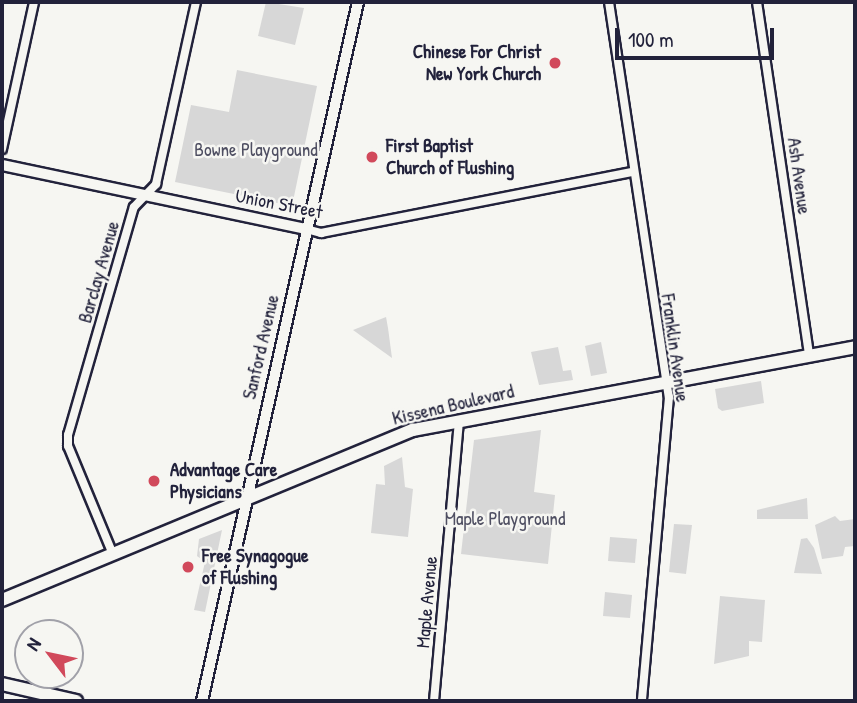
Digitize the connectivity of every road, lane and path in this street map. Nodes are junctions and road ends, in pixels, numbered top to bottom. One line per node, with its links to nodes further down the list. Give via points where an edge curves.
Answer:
1 (34, 2): 6 (street)
2 (196, 2): 9 (street, Barclay Avenue, via 156,184)
3 (358, 2): 10 (street, Sanford Avenue)
4 (609, 2): 8 (street, Franklin Avenue)
5 (757, 2): 12 (street, Ash Avenue)
6 (2, 149)
7 (2, 165): 9 (street, Union Street)
8 (633, 172): 10 (street, Union Street, via 321,233); 13 (street, Franklin Avenue)
9 (146, 195): 10 (street, Union Street); 16 (street, Barclay Avenue, via 134,207 68,435 68,446)
10 (306, 229): 15 (street, Sanford Avenue)
11 (855, 347): 12 (main road, Kissena Boulevard)
12 (809, 355): 13 (main road, Kissena Boulevard)
13 (665, 381): 14 (main road, Kissena Boulevard); 23 (street, Franklin Avenue, via 669,397)
14 (459, 421): 15 (main road, Kissena Boulevard, via 390,438); 22 (street, Maple Avenue)
15 (247, 496): 16 (main road, Kissena Boulevard); 21 (street, Sanford Avenue)
16 (112, 552): 17 (main road, Kissena Boulevard)
17 (2, 600)
18 (2, 684): 19 (main road)
19 (46, 697): 20 (main road)
20 (76, 701)
21 (202, 701)
22 (434, 701)
23 (642, 701)

